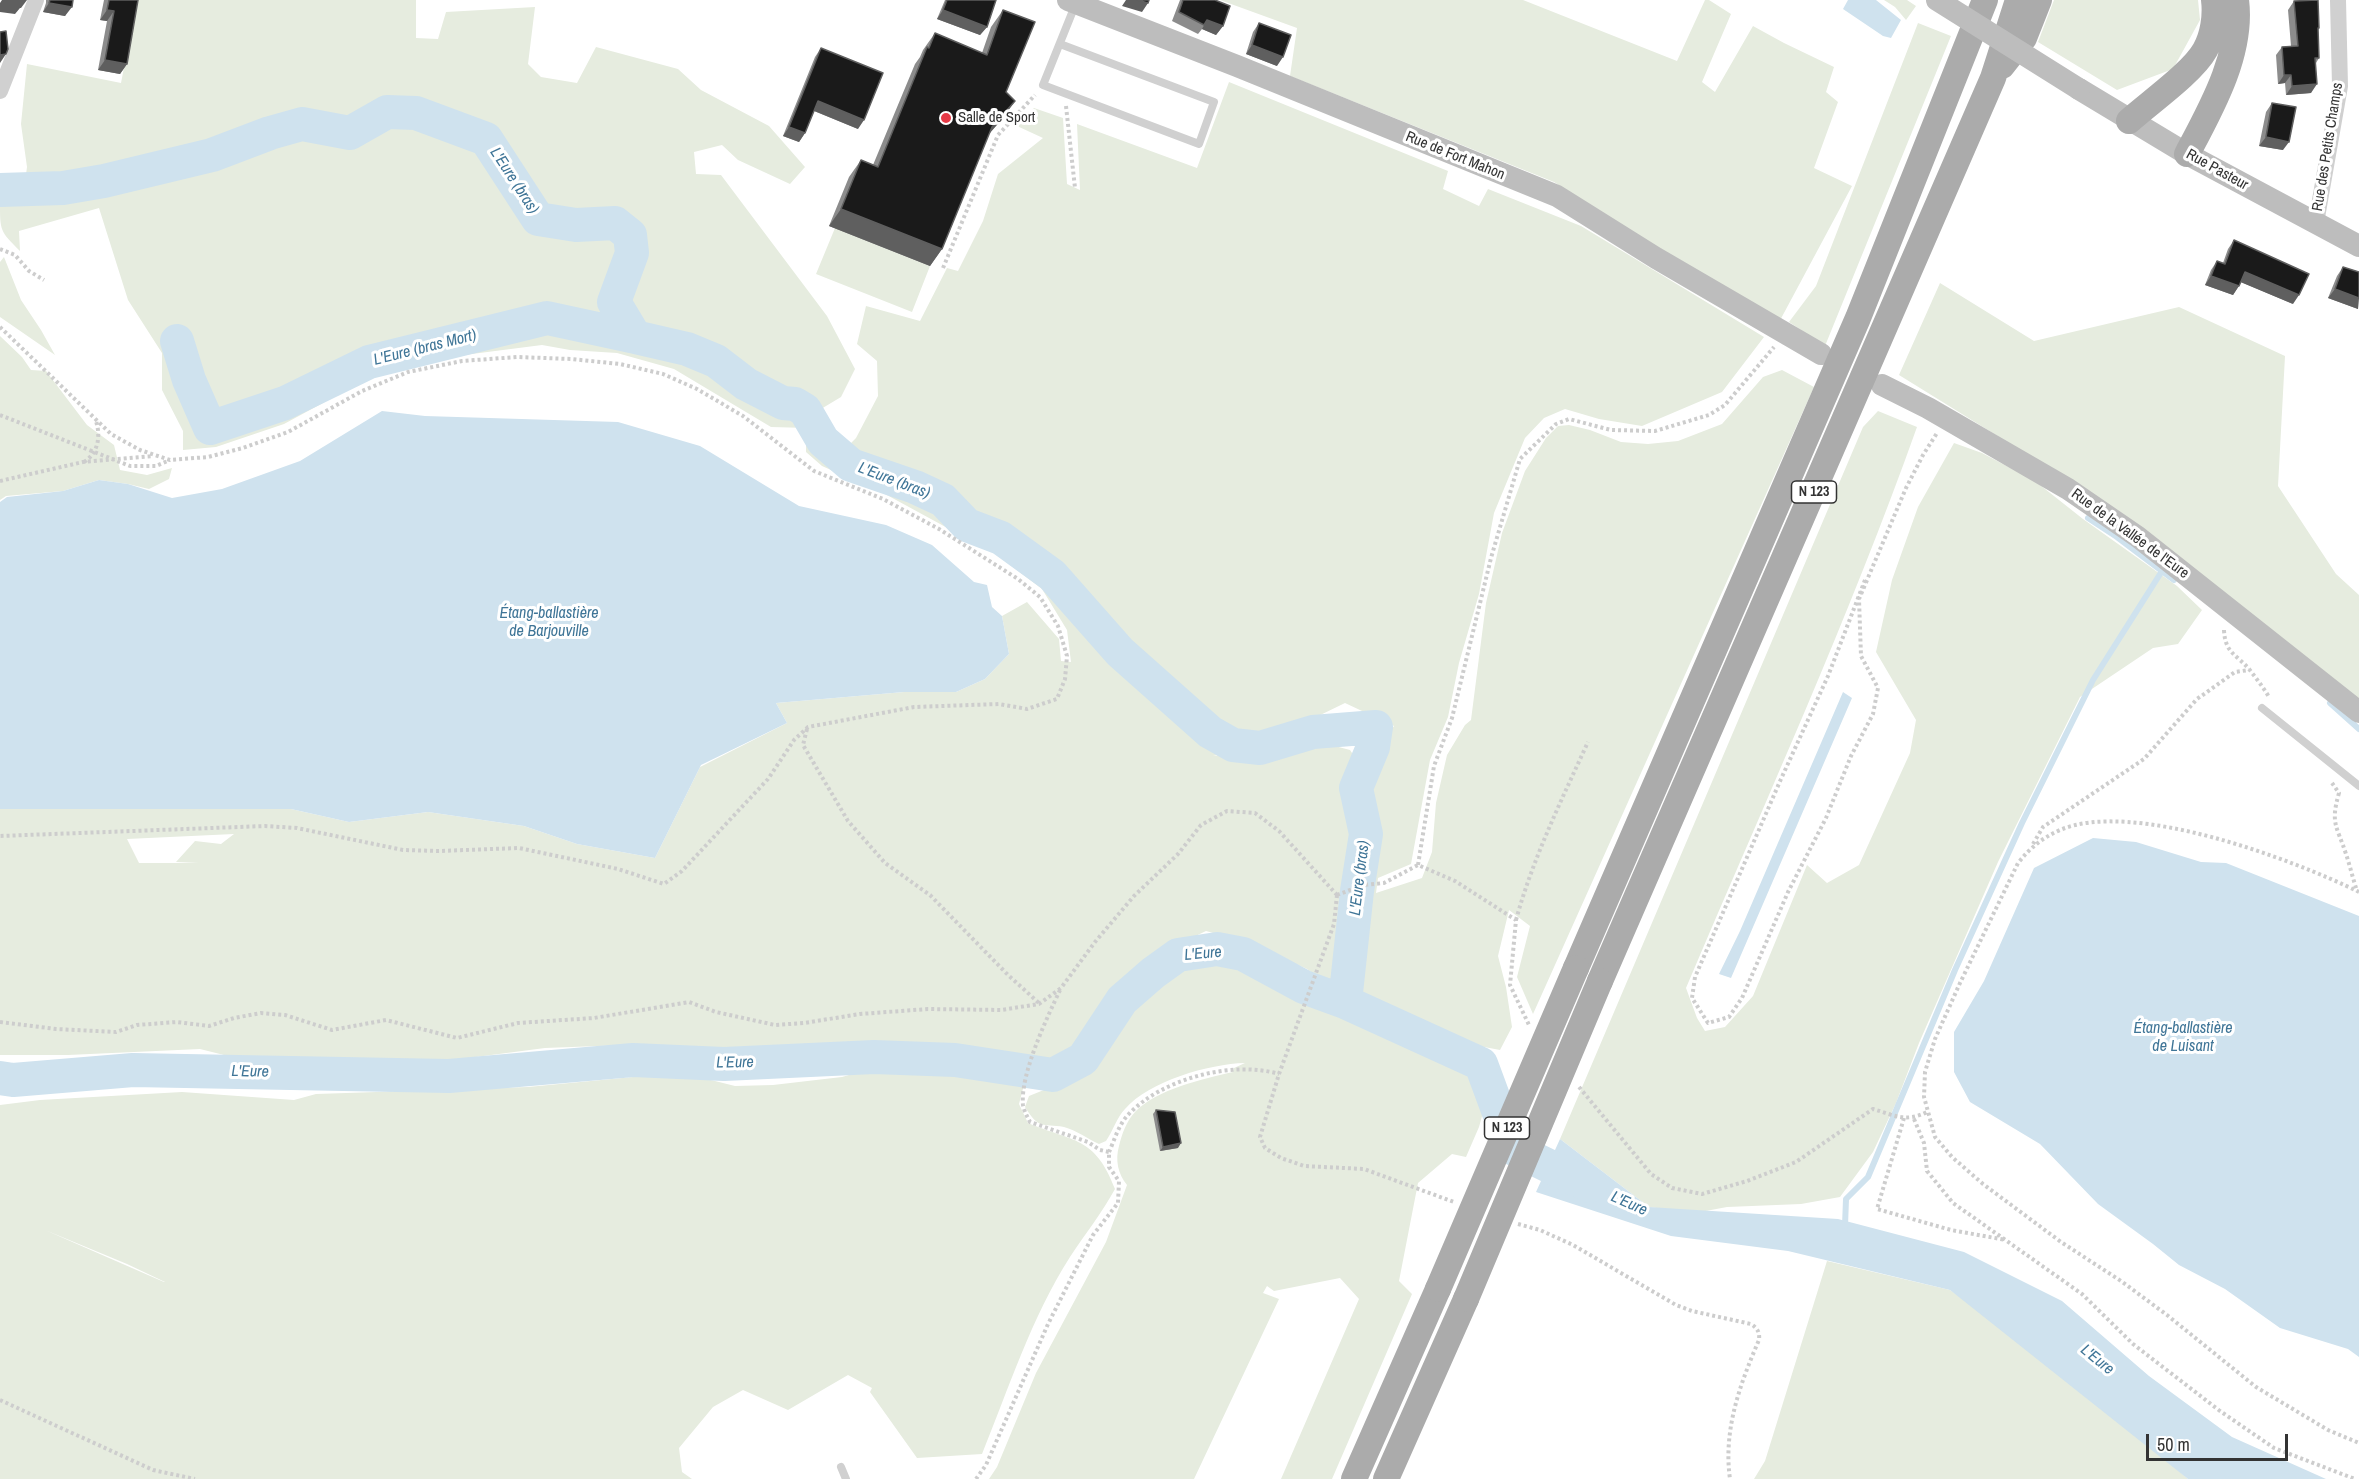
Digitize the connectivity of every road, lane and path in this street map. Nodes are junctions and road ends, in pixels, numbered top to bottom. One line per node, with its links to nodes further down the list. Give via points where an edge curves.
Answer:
1 (36, 0): 13 (street)
2 (1937, 0): 15 (street, Rue Pasteur, bridge)
3 (1985, 0): 68 (main road, N 123, bridge, via 1858,318)
4 (2018, 0): 11 (main road, N 123)
5 (2039, 0): 11 (main road, via 2024,38)
6 (2214, 0): 15 (main road, via 2216,16 2205,51 2190,69)
7 (2236, 0): 16 (main road, via 2231,52 2207,116)
8 (2338, 0): 18 (street, Rue des Petits Champs, via 2340,86)
9 (1072, 2): 10 (lane); 25 (street, Rue de Fort Mahon, via 1557,196)
10 (1060, 44): 12 (lane); 14 (lane, via 1214,102 1199,144)
11 (1993, 78): 69 (main road, N 123, bridge)
12 (1044, 85): 14 (lane); 21 (path, via 998,135)
13 (0, 91)
14 (1064, 93): 17 (path)
15 (2129, 121): 16 (street, Rue Pasteur)
16 (2187, 154): 18 (street, Rue Pasteur)
17 (1075, 188)
18 (2316, 223): 19 (street, Rue Pasteur)
19 (2359, 246)
20 (0, 249): 22 (path, via 15,255 29,272)
21 (943, 268)
22 (44, 280)
23 (0, 327): 28 (path)
24 (1779, 340): 45 (path, via 1725,405 1709,415 1654,431 1611,430 1569,419 1556,424 1520,459 1452,717 1434,766)
25 (1821, 354)
26 (1882, 385): 29 (street, Rue de la Vallée de l'Eure)
27 (0, 415): 30 (path)
28 (95, 420): 30 (path, via 99,431); 31 (path, via 111,434)
29 (1951, 421): 36 (path, via 1923,455); 39 (street, Rue de la Vallée de l'Eure, via 2068,489 2138,537)
30 (93, 452): 32 (path); 34 (path)
31 (153, 456): 32 (path); 33 (path)
32 (114, 459): 33 (path, via 130,466 156,466); 34 (path)
33 (170, 460): 40 (path, via 208,457 243,448 288,432 362,391 408,372 462,361 517,357 620,364 663,374 697,388 743,416 814,471 883,499 1018,579 1040,597 1058,626 1067,656 1065,679 1057,699 1027,709 999,704 915,707)
34 (83, 462): 35 (path)
35 (0, 481)
36 (1865, 580): 36 (path, via 1859,599 1859,631 1861,656 1878,688 1872,714 1742,998 1729,1017 1708,1023 1692,998 1695,977 1828,676)
37 (2249, 670): 44 (path, via 2235,672 2197,699 2144,759 2043,827)
38 (2262, 708): 42 (lane)
39 (2359, 712)
40 (808, 727): 43 (path, via 794,740 768,779 682,871 664,884 618,869 519,848 404,850 297,828); 50 (path, via 803,745 848,821 885,863 930,895)
41 (1588, 742): 48 (path, via 1540,846)
42 (2359, 786)
43 (0, 836)
44 (2031, 848): 46 (path, via 2062,829 2132,822 2175,829 2266,854); 55 (path, via 2018,863 1935,1039 1925,1072)
45 (1418, 865): 47 (path, via 1384,883 1363,885); 48 (path, via 1455,880)
46 (2359, 892)
47 (1337, 895): 49 (path, via 1279,831 1255,813 1227,811 1201,825 1178,854 1134,896); 53 (path, via 1334,924)
48 (1516, 920): 52 (path, via 1510,985)
49 (1061, 988): 50 (path); 58 (path, via 1036,1046 1023,1107 1030,1122)
50 (1039, 1004): 51 (path, via 1001,1010 928,1009 860,1014 775,1024 689,1002 594,1018 518,1023 457,1038 386,1020 332,1030 285,1015 261,1013 209,1026 177,1023 116,1032)
51 (0, 1022)
52 (1536, 1034)
53 (1279, 1074): 58 (path, via 1263,1069 1218,1070 1149,1095 1126,1116); 59 (path, via 1260,1137 1265,1148 1304,1166 1364,1169)
54 (1573, 1081): 56 (path, via 1651,1174 1672,1188 1702,1194 1796,1162 1865,1112 1873,1109)
55 (1927, 1112): 57 (path); 63 (path, via 1935,1137 1983,1184 2167,1315 2256,1387 2328,1430)
56 (1904, 1118): 57 (path); 61 (path, via 1877,1209 1951,1230)
57 (1914, 1119): 61 (path, via 1924,1143 1927,1171 1953,1203)
58 (1109, 1152): 67 (path, via 1109,1167 1119,1181 1118,1203 1093,1235 1048,1324 986,1466)
59 (1421, 1190)
60 (1524, 1226): 70 (path, via 1573,1245 1676,1305 1756,1328 1759,1340 1734,1409 1727,1461)
61 (2008, 1240): 71 (path, via 2082,1294 2133,1344 2220,1411 2274,1448)
62 (0, 1400): 65 (path, via 153,1470)
63 (2359, 1443)
64 (841, 1467): 66 (lane)
65 (195, 1479)
66 (846, 1479)
67 (976, 1479)
68 (1354, 1479)
69 (1386, 1479)
70 (1730, 1479)
71 (2355, 1479)

